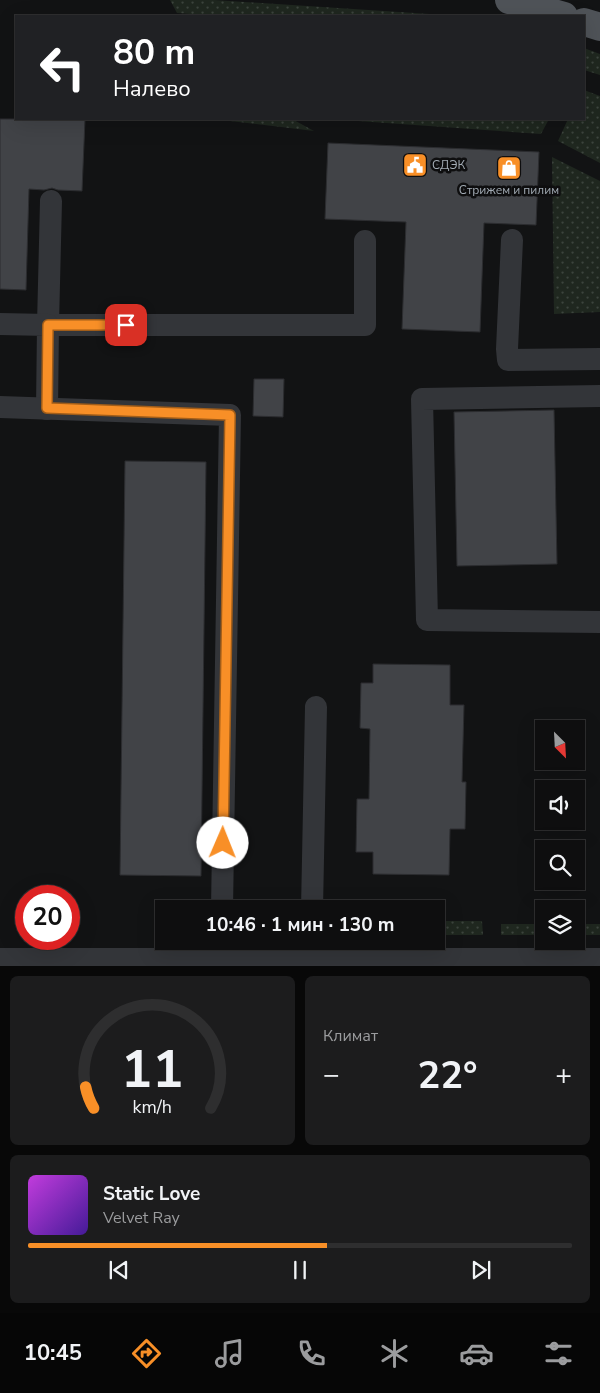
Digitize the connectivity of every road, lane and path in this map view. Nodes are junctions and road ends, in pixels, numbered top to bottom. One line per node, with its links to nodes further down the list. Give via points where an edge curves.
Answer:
1 (508, 0): 2 (main road)
2 (560, 15)
3 (585, 22): 4 (main road)
4 (600, 27)
5 (52, 201): 9 (lane)
6 (512, 240): 10 (lane, via 508,360)
7 (366, 241): 9 (lane, via 365,325)
8 (0, 324): 9 (lane)
9 (48, 325): 13 (lane)
10 (600, 359)
11 (600, 396): 14 (lane, via 422,399 427,620)
12 (0, 407): 13 (lane)
13 (47, 408): 16 (lane, via 230,415)
14 (600, 622)
15 (316, 707): 17 (lane)
16 (222, 900)
17 (312, 900)
18 (221, 952): 19 (street); 20 (street)
19 (312, 952): 21 (street)
20 (0, 962)
21 (600, 962)

